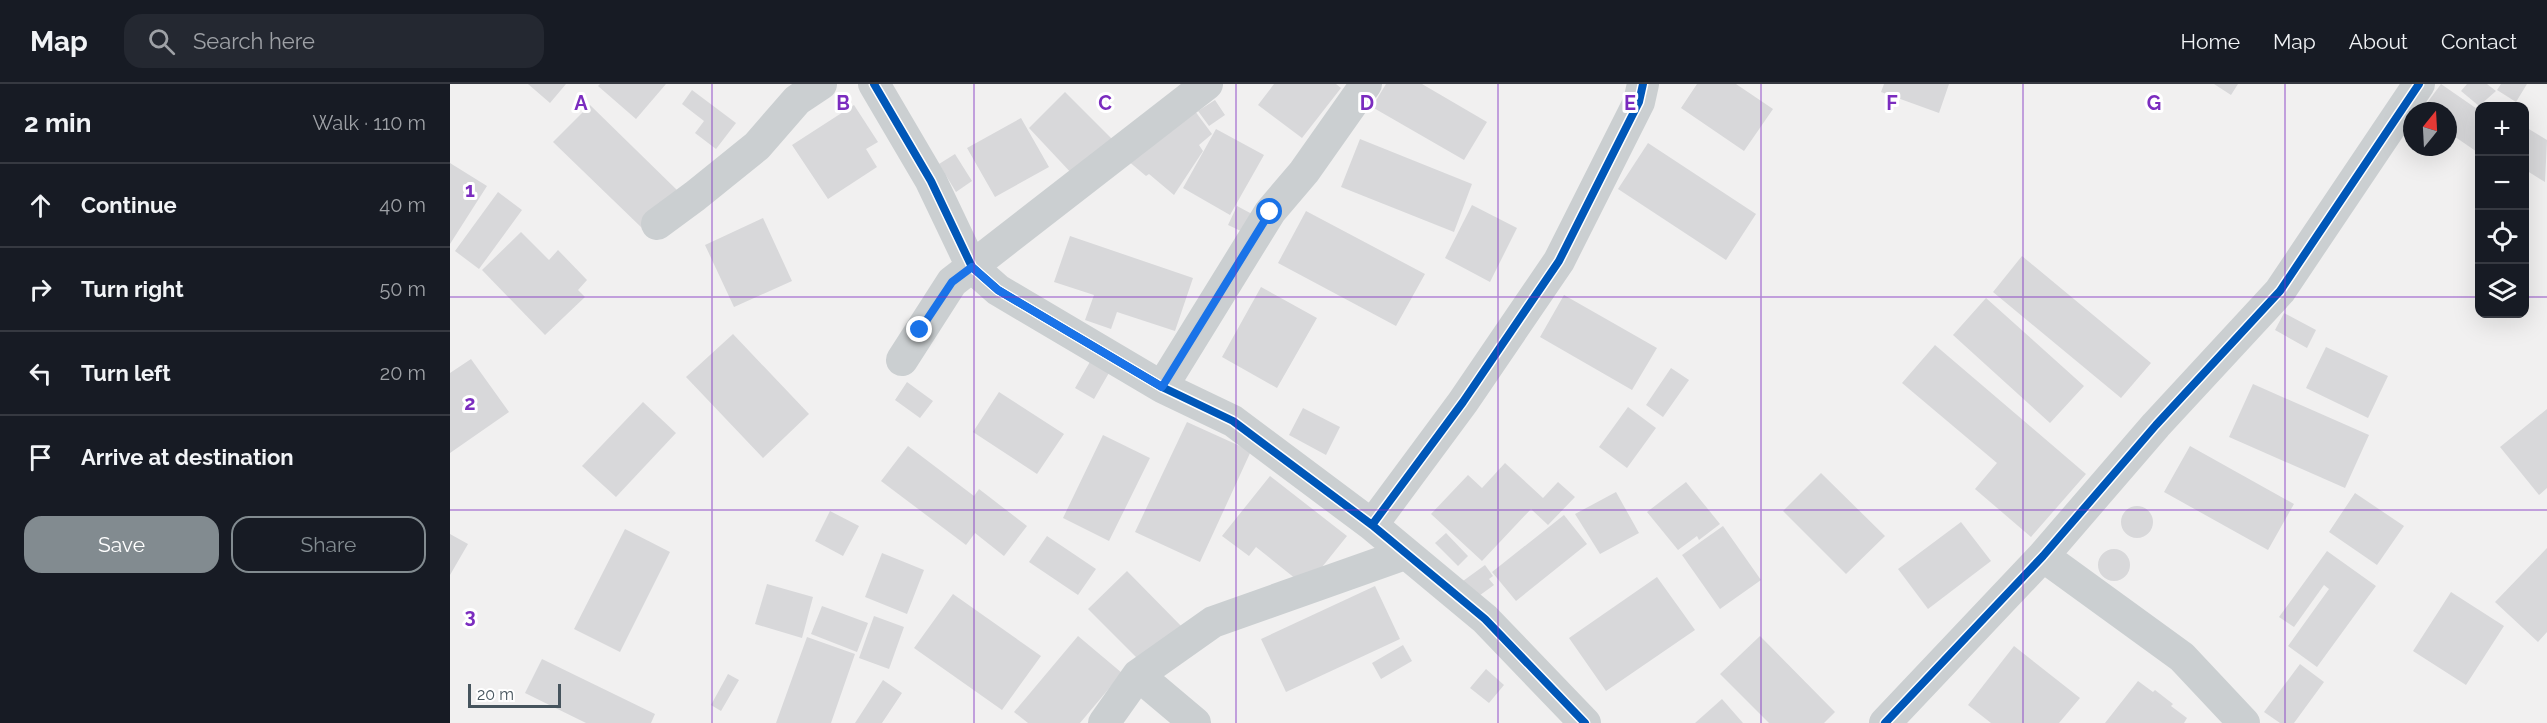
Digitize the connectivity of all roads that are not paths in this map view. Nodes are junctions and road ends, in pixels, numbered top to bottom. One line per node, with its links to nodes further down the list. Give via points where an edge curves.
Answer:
1 (821, 84): 7 (street, via 797,100 757,146)
2 (874, 84): 8 (street, via 931,181)
3 (1207, 84): 8 (street)
4 (1366, 84): 10 (street, via 1304,172 1270,212)
5 (1642, 84): 11 (street, via 1639,102 1559,261 1463,402)
6 (2419, 84): 13 (street, via 2280,291 2156,425)
7 (657, 224)
8 (972, 267): 9 (street, via 952,282); 10 (street, via 998,290)
9 (902, 360)
10 (1162, 387): 11 (street, via 1233,421)
11 (1372, 525): 12 (street)
12 (1406, 554): 14 (street, via 1213,622); 17 (street, via 1485,619)
13 (2043, 556): 18 (street); 19 (street, via 2182,657)
14 (1138, 675): 15 (street); 16 (street)
15 (1104, 723)
16 (1195, 723)
17 (1585, 723)
18 (1885, 723)
19 (2244, 723)

